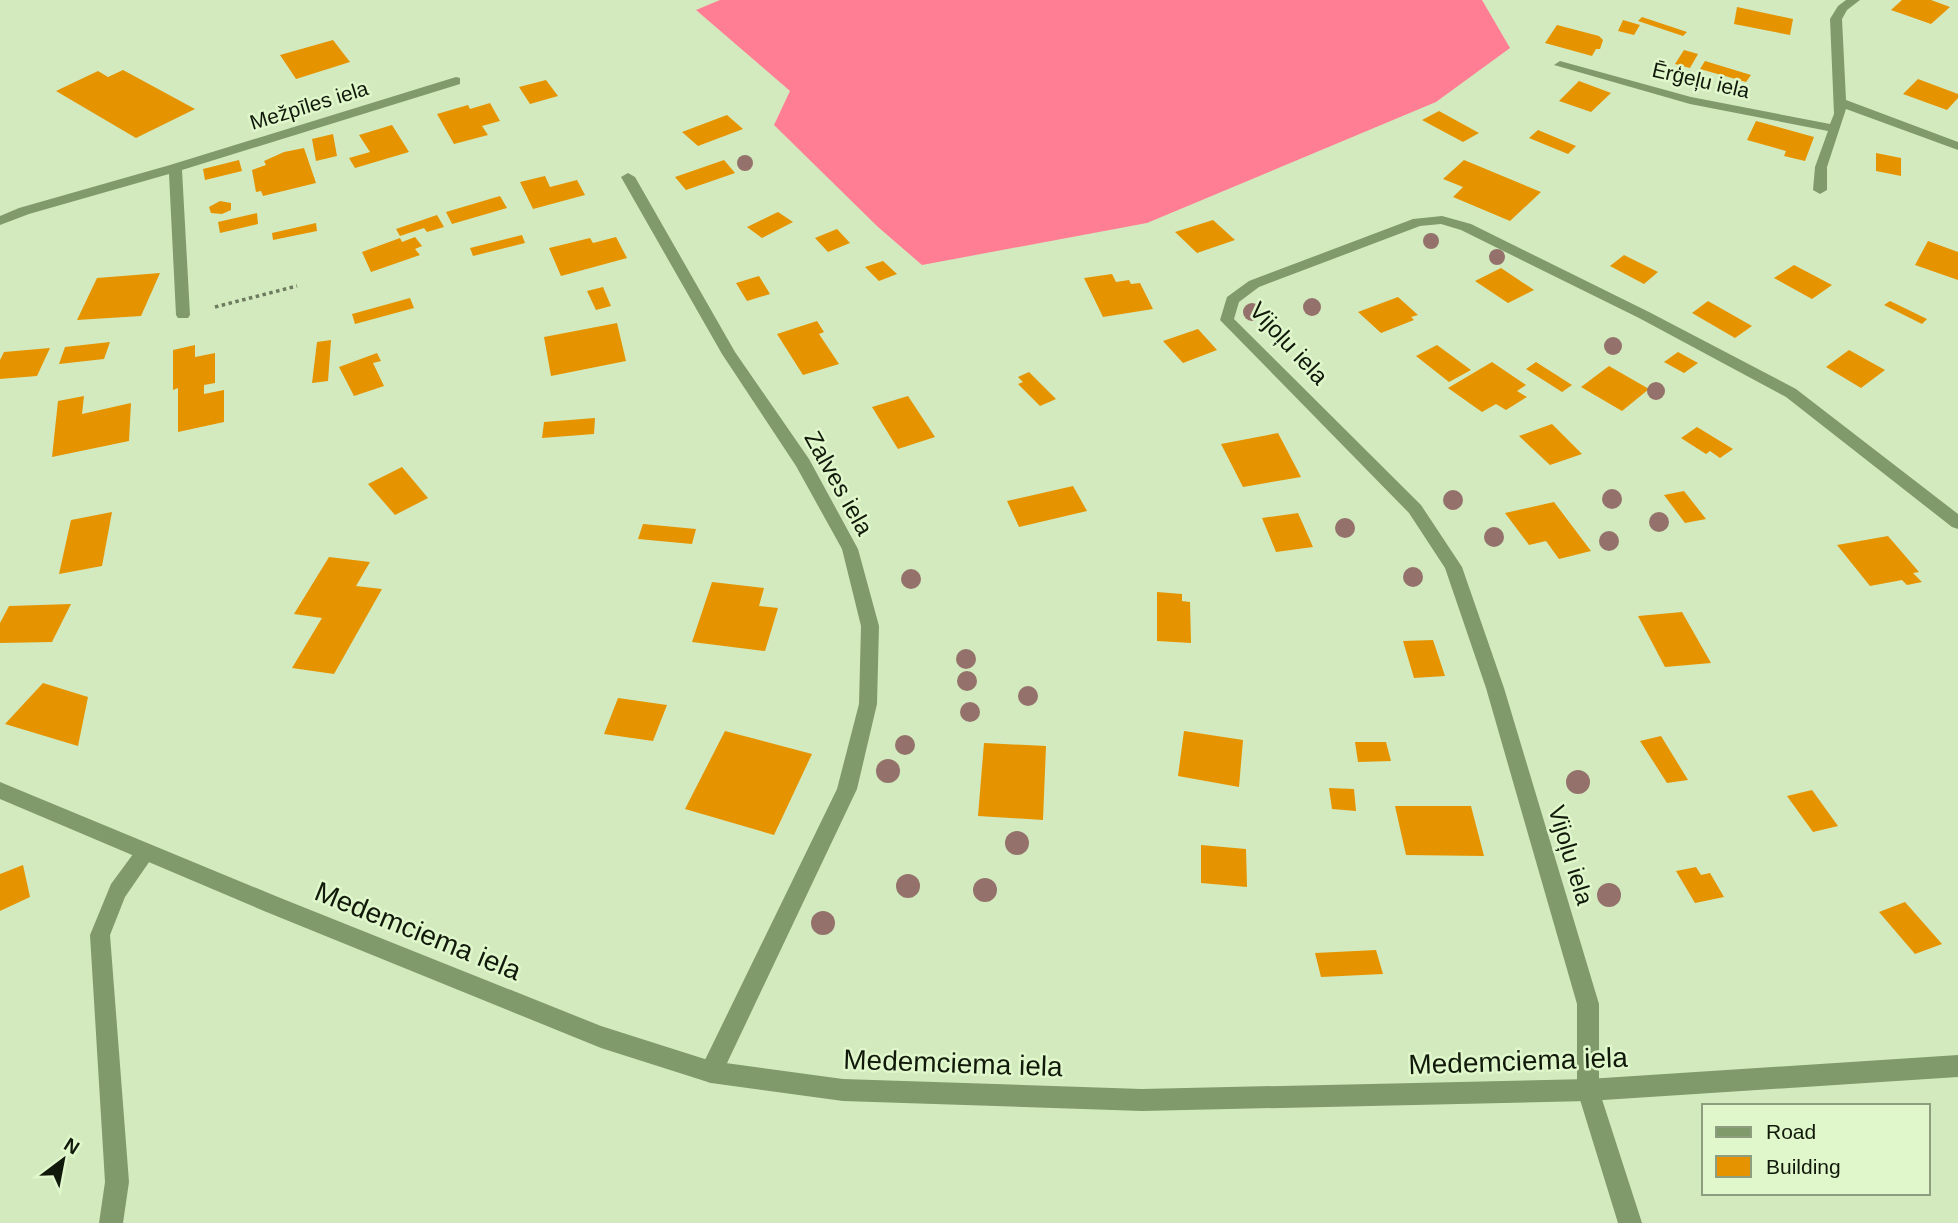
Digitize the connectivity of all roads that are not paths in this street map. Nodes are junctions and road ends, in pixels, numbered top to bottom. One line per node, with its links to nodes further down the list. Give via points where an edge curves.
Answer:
1 (1854, 0): 4 (street, via 1836,19)
2 (1560, 65): 5 (street, Ērģeļu iela, via 1689,100)
3 (456, 81): 7 (street, Mežpīles iela)
4 (1839, 102): 5 (street); 6 (street)
5 (1835, 128): 9 (street, via 1821,167)
6 (1958, 146)
7 (175, 168): 10 (street, Mežpīles iela); 11 (street)
8 (628, 177): 16 (street, Zalves iela, via 729,354 815,484 850,549 870,626 868,704 847,789)
9 (1820, 190)
10 (0, 221)
11 (183, 315)
12 (1958, 523): 17 (street, Vijoļu iela, via 1791,393 1466,227 1442,220 1418,222 1254,284 1232,300 1227,320 1415,509 1453,567 1495,688 1588,1004)
13 (0, 790): 14 (street, Medemciema iela)
14 (146, 852): 16 (street, Medemciema iela, via 601,1037); 18 (street, via 108,904 100,935 117,1182)
15 (1958, 1066): 17 (street, Medemciema iela)
16 (711, 1072): 17 (street, Medemciema iela, via 844,1090 1142,1100)
17 (1588, 1090): 19 (street)
18 (111, 1223)
19 (1630, 1223)

